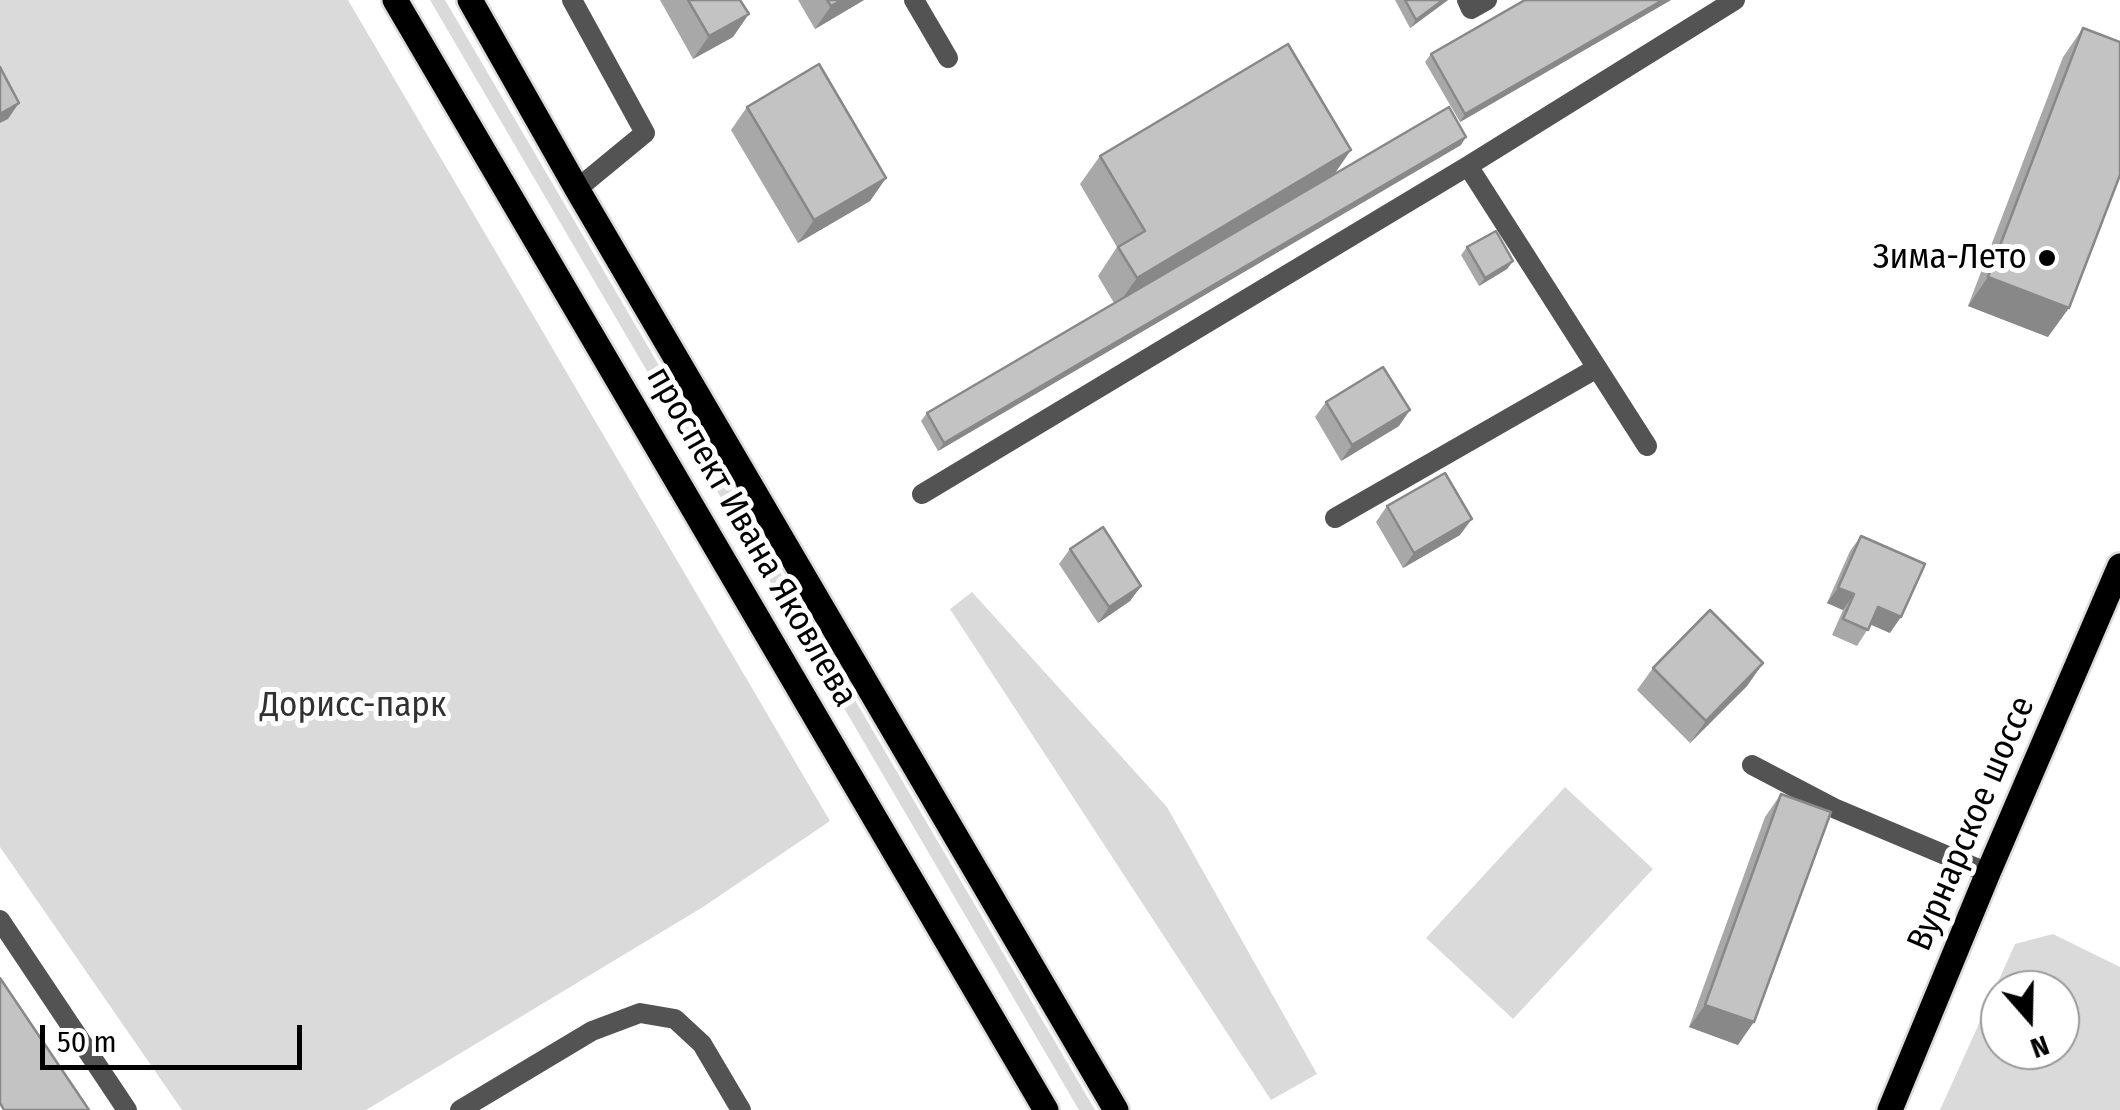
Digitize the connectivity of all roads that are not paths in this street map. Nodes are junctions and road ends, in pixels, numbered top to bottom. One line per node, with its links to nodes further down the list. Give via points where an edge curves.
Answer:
1 (395, 0): 22 (main road, проспект Ивана Яковлева)
2 (470, 0): 10 (main road, проспект Ивана Яковлева)
3 (572, 0): 10 (street, via 645,133)
4 (914, 0): 8 (street)
5 (1467, 0): 6 (street, via 1471,9)
6 (1486, 0)
7 (1736, 0): 9 (street)
8 (948, 58)
9 (1468, 166): 11 (street); 13 (street)
10 (577, 189): 23 (main road, проспект Ивана Яковлева)
11 (1597, 368): 12 (street); 14 (street)
12 (1647, 446)
13 (922, 494)
14 (1335, 518)
15 (2120, 566): 17 (main road, Вурнарское шоссе)
16 (1752, 765): 17 (street)
17 (1988, 873): 24 (main road, Вурнарское шоссе)
18 (0, 920): 19 (street)
19 (127, 1110)
20 (460, 1110): 21 (street, via 592,1031 640,1013 675,1019 702,1044)
21 (741, 1110)
22 (1046, 1110)
23 (1116, 1110)
24 (1890, 1110)

